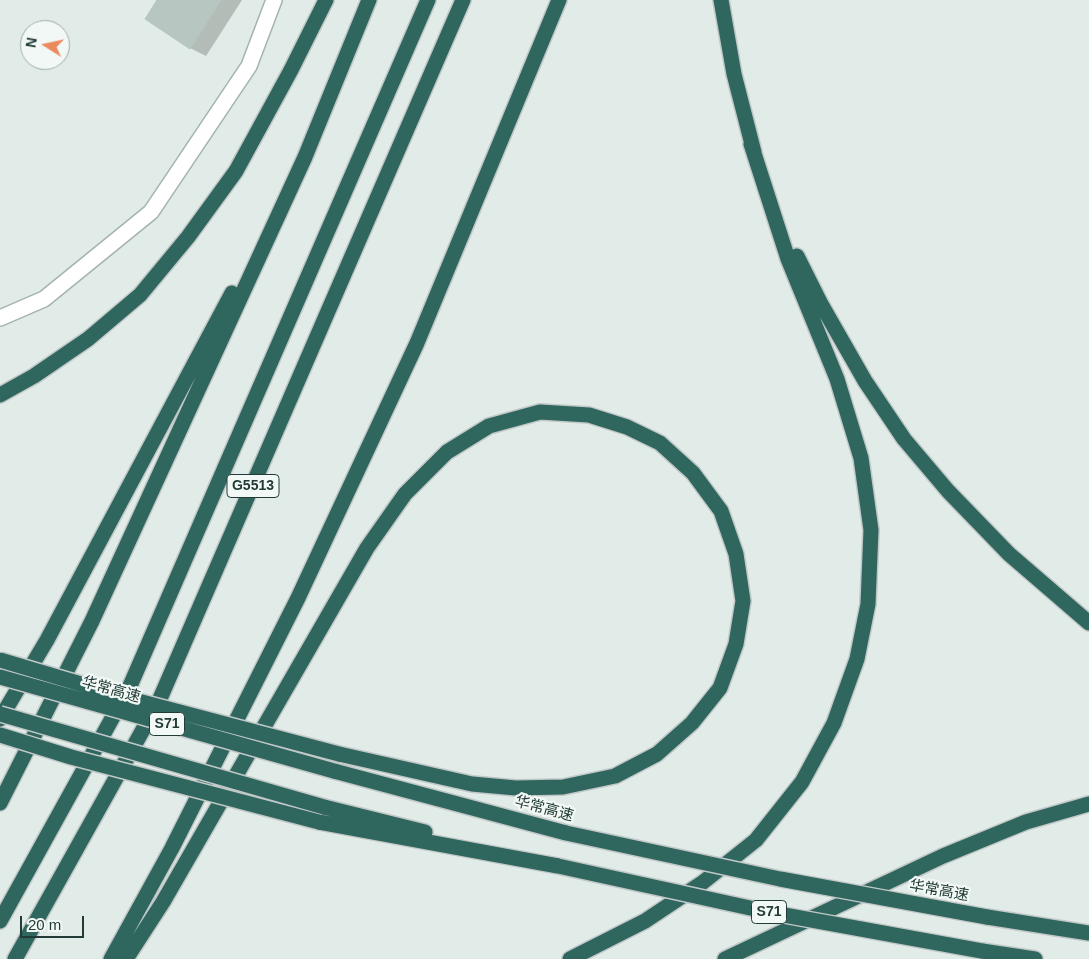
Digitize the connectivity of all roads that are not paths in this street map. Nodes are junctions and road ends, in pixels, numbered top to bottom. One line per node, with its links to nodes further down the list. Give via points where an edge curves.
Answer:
1 (274, 0): 10 (street, via 249,66 151,212 44,299)
2 (326, 0): 11 (highway, via 236,171 188,237 140,295 88,340)
3 (369, 0): 9 (highway)
4 (428, 0): 21 (highway, G5513, via 130,686)
5 (463, 0): 23 (highway, G5513, via 160,701)
6 (560, 0): 24 (highway, via 417,343 302,589 172,848)
7 (721, 0): 8 (highway)
8 (751, 144): 12 (highway, via 794,250 821,304 865,381 904,438 948,491 1009,554); 26 (highway, via 788,259 837,379 861,458 871,530 868,604 857,659 834,722 802,782 756,840 702,883 645,921)
9 (305, 157): 16 (highway, via 47,640); 18 (highway, via 92,622)
10 (0, 318)
11 (0, 396)
12 (1089, 623)
13 (0, 660): 25 (highway, bridge, via 138,700 339,754 472,784 516,788 564,786 615,776 657,754 692,723 720,688 736,644 743,601 736,554 721,511 694,473 660,444 627,427 589,415 540,412 489,426 447,452 404,494 367,548 163,902)
14 (0, 677): 22 (highway, 华常高速 / S71, bridge, via 566,833 780,879)
15 (0, 714): 20 (highway, S71, bridge, via 324,807)
16 (0, 718)
17 (0, 735): 20 (highway, bridge, via 319,822)
18 (0, 803)
19 (1089, 804): 27 (highway, via 1026,822 943,856)
20 (558, 866): 28 (highway, S71, bridge, via 773,913)
21 (0, 921)
22 (1089, 933)
23 (15, 959)
24 (111, 959)
25 (126, 959)
26 (570, 959)
27 (726, 959)
28 (1035, 959)

